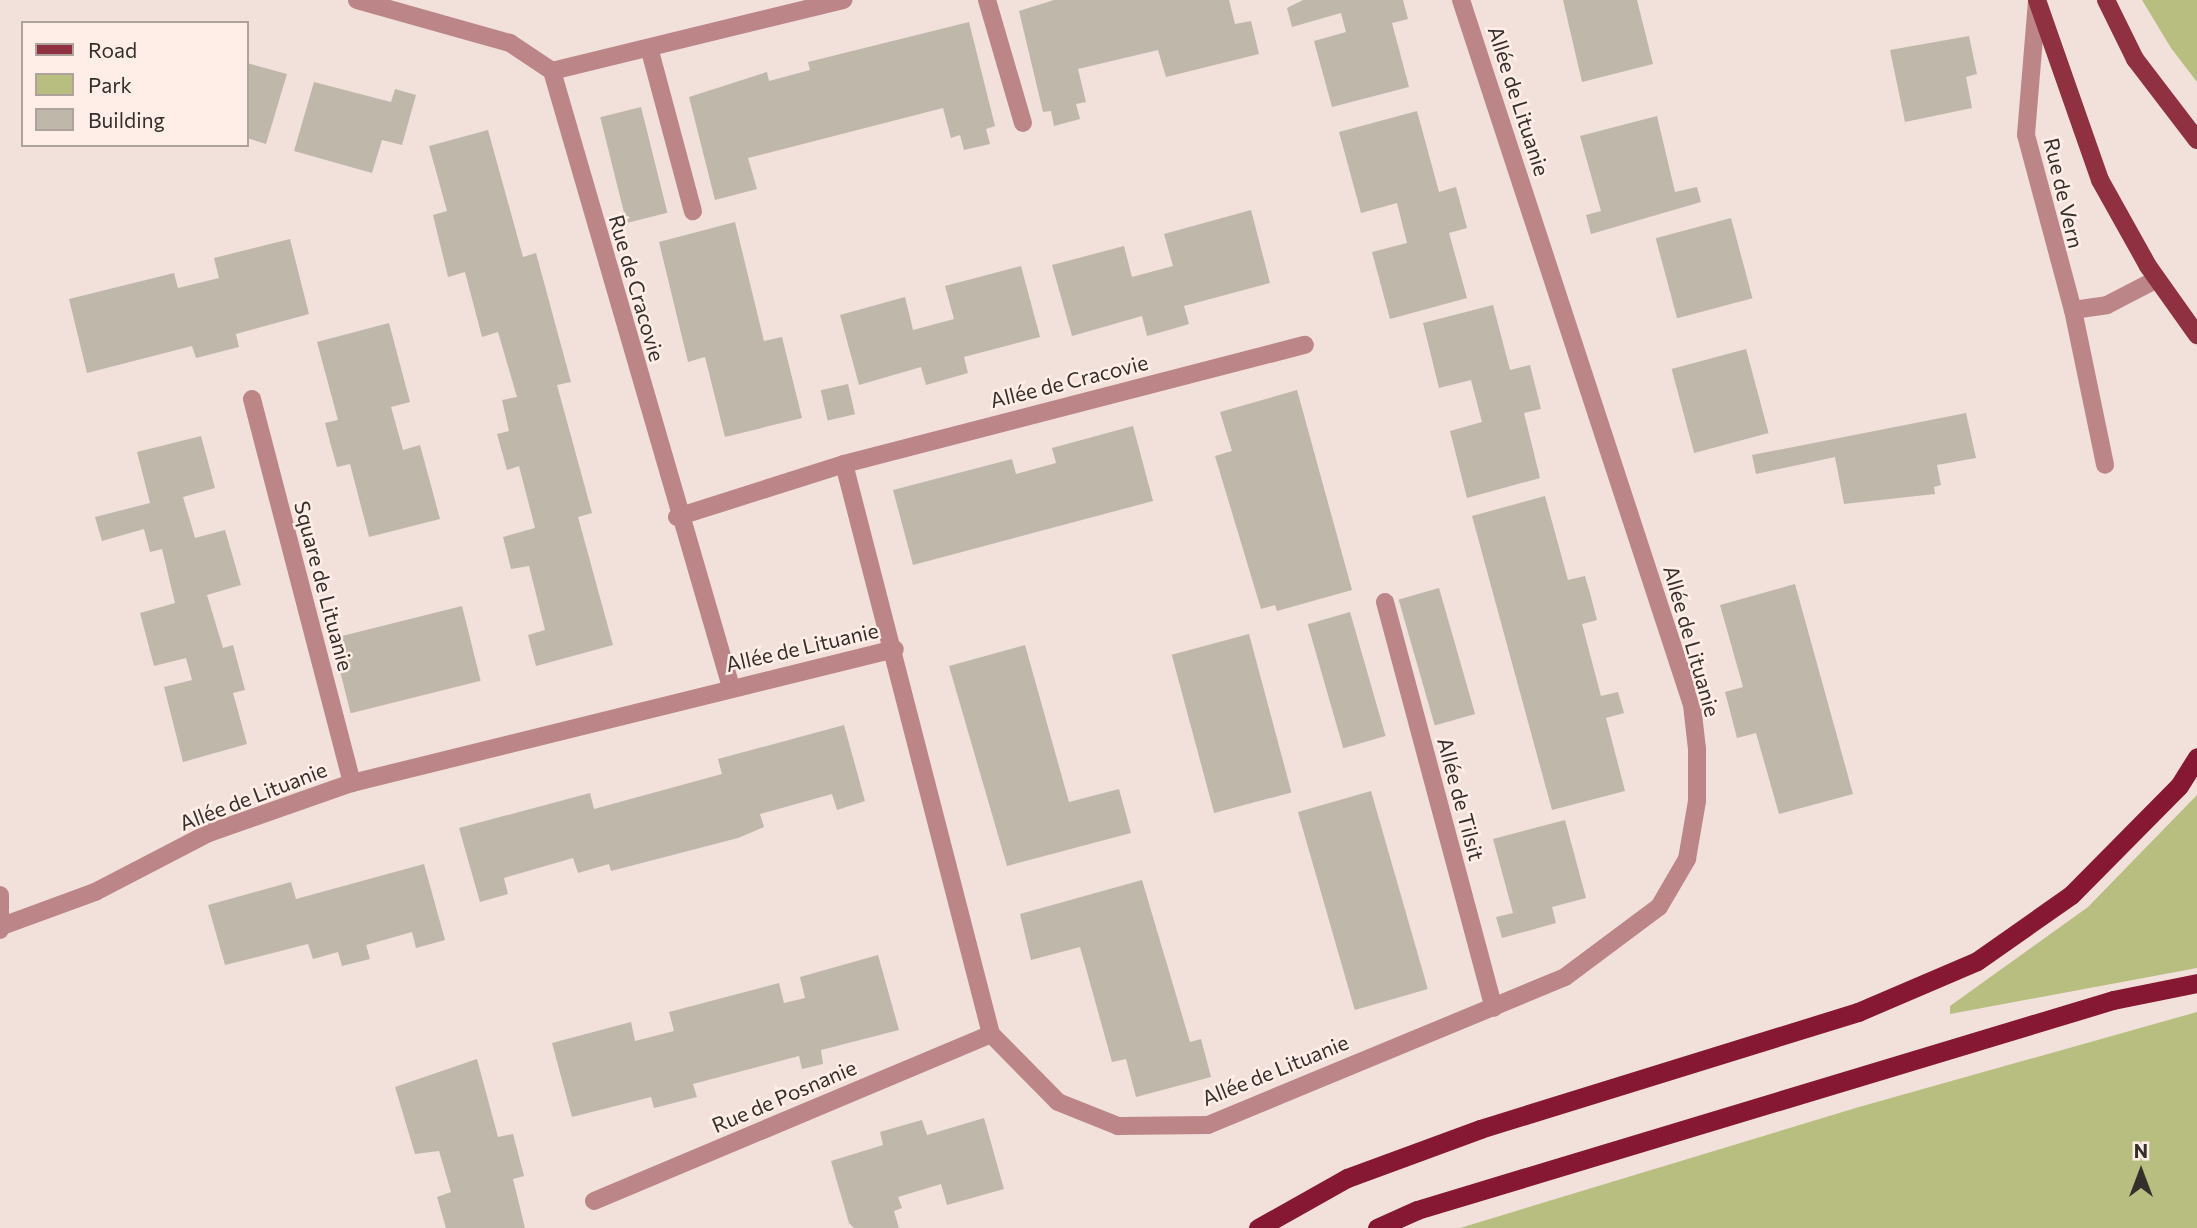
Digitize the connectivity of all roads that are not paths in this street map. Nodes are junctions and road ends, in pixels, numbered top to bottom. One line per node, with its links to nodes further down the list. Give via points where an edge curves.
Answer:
1 (357, 0): 8 (street, via 510,43)
2 (843, 0): 7 (street)
3 (987, 0): 9 (street)
4 (1461, 0): 28 (street, Allée de Lituanie, via 1692,705 1698,749 1697,801 1687,859 1659,907 1565,977)
5 (2037, 0): 12 (main road, Rue de Vern, via 2101,180); 13 (street, Rue de Vern, via 2026,135)
6 (2106, 0): 10 (main road, via 2135,59)
7 (650, 51): 8 (street); 11 (street)
8 (552, 71): 19 (street, Rue de Cracovie)
9 (1023, 123)
10 (2197, 140)
11 (694, 211)
12 (2157, 279): 13 (street, via 2107,305); 14 (main road, Rue de Vern)
13 (2073, 310): 18 (street, Rue de Vern)
14 (2197, 335)
15 (1306, 345): 17 (street, Allée de Cracovie)
16 (252, 400): 24 (street, Square de Lituanie)
17 (844, 464): 19 (street, Allée de Cracovie); 21 (street)
18 (2105, 466)
19 (677, 517): 22 (street, Rue de Cracovie)
20 (1385, 602): 28 (street, Allée de Tilsit)
21 (895, 649): 22 (street, Allée de Lituanie); 29 (street, Allée de Lituanie)
22 (730, 687): 24 (street, Allée de Lituanie)
23 (2197, 757): 31 (highway, via 2179,786 2071,895 1977,961 1858,1012 1480,1129 1359,1173)
24 (352, 783): 26 (street, Allée de Lituanie, via 209,833 95,892)
25 (0, 895): 26 (street)
26 (1, 928)
27 (2197, 983): 32 (highway, via 2113,1000 1417,1210)
28 (1494, 1008): 29 (street, Allée de Lituanie, via 1208,1125 1118,1126 1058,1102)
29 (991, 1034): 30 (street, Rue de Posnanie)
30 (594, 1201)
31 (1258, 1228)
32 (1377, 1228)

